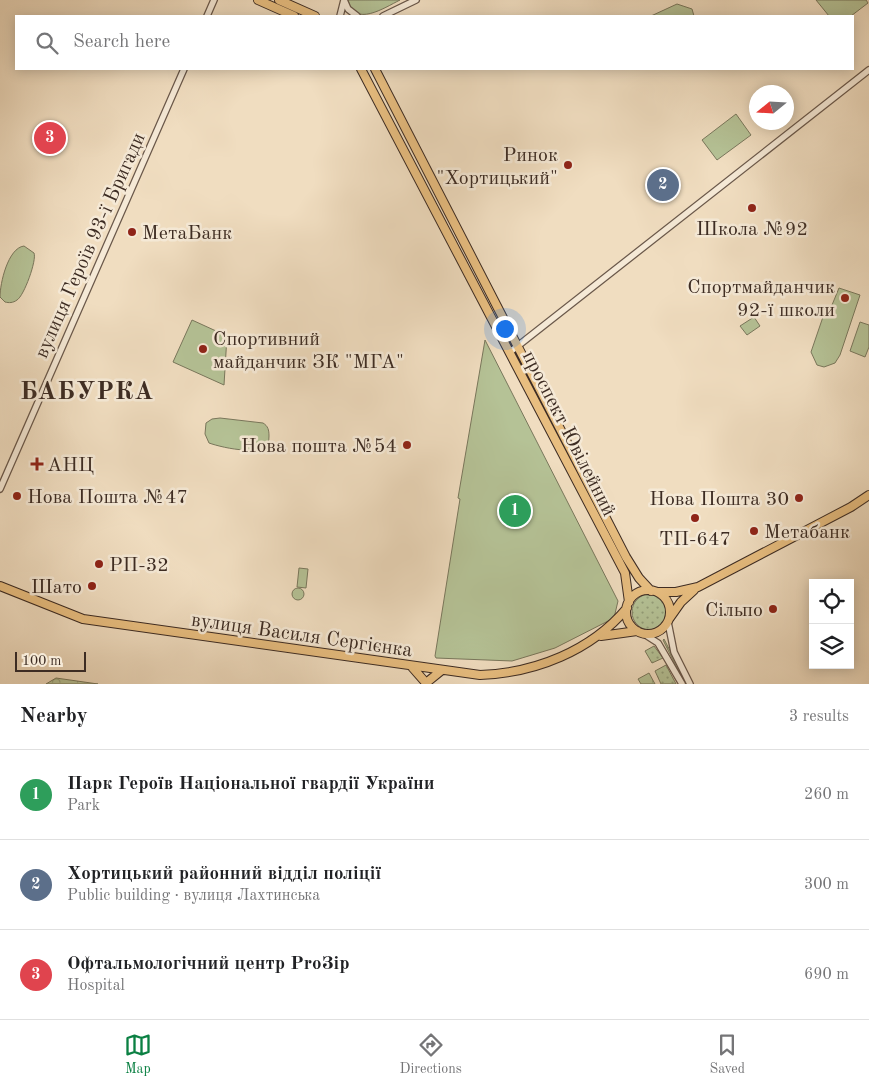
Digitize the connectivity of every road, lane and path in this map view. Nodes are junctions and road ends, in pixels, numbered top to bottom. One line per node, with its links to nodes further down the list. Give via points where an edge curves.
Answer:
1 (214, 0): 6 (street)
2 (258, 0): 7 (main road)
3 (279, 0): 8 (main road)
4 (344, 0): 9 (street); 10 (street)
5 (416, 0): 11 (street)
6 (208, 15)
7 (292, 15)
8 (313, 15)
9 (340, 15)
10 (355, 15)
11 (390, 15)
12 (184, 70): 18 (street, вулиця Героїв 93-ї Бригади)
13 (362, 70): 17 (main road, проспект Ювілейний)
14 (376, 70): 16 (main road, проспект Ювілейний)
15 (869, 70): 16 (street)
16 (517, 346): 17 (street); 22 (main road, проспект Ювілейний, via 626,557)
17 (510, 352): 23 (main road, проспект Ювілейний, via 624,573)
18 (0, 489)
19 (869, 495): 21 (main road)
20 (0, 586): 27 (main road, вулиця Василя Сергієнка, via 84,619)
21 (698, 587): 22 (main road); 24 (main road, via 681,602)
22 (655, 592): 23 (main road, via 639,593); 24 (main road, via 663,596 670,607)
23 (628, 605): 25 (main road, via 629,621); 26 (main road, вулиця Василя Сергієнка)
24 (669, 621): 25 (main road, via 658,632); 31 (street, via 674,652)
25 (640, 632): 26 (main road, вулиця Василя Сергієнка); 30 (street, via 658,643)
26 (599, 637): 28 (main road, вулиця Василя Сергієнка, via 561,657 525,668 480,674)
27 (412, 667): 28 (main road, вулиця Василя Сергієнка); 29 (main road)
28 (442, 670): 29 (main road)
29 (426, 684)
30 (682, 684)
31 (690, 684)

